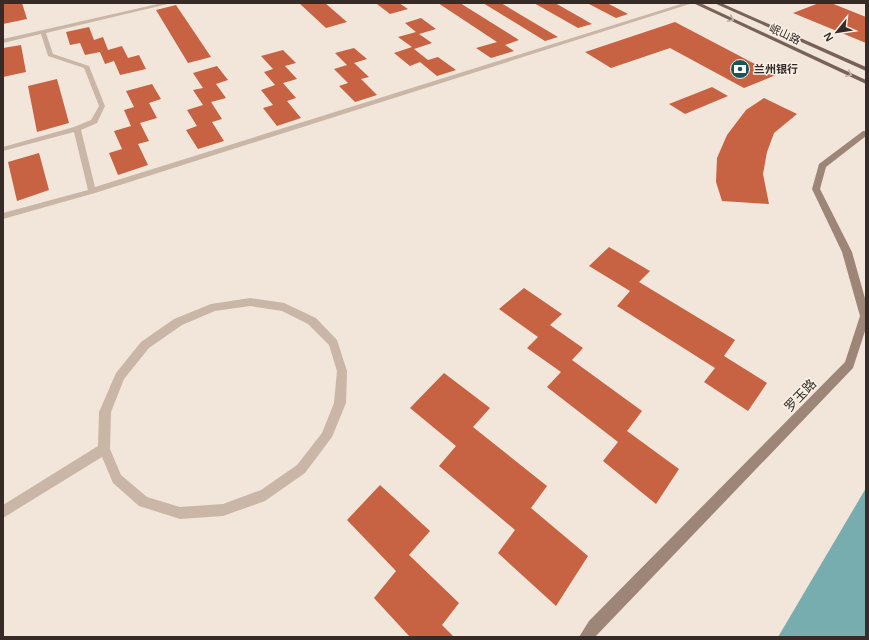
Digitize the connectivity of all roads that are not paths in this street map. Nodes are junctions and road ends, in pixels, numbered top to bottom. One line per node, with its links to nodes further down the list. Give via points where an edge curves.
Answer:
1 (169, 3): 5 (street)
2 (690, 3): 12 (street)
3 (696, 3): 8 (main road, 岷山路, one-way to 8)
4 (717, 3): 7 (main road, 岷山路)
5 (43, 32): 6 (street); 9 (street, via 50,55 88,67 102,106 94,121)
6 (3, 41)
7 (866, 69)
8 (866, 82)
9 (77, 129): 11 (street); 12 (street)
10 (866, 133): 16 (main road, 罗玉路, via 822,166 816,189 847,252 865,316 848,366)
11 (3, 149)
12 (92, 191): 13 (street)
13 (3, 216)
14 (104, 449): 14 (street, via 117,479 143,502 180,513 223,510 265,495 301,469 326,437 340,403 342,371 333,344 312,321 284,306 250,302 214,307 178,322 146,345 120,376 105,412); 15 (street)
15 (3, 512)
16 (586, 637)

